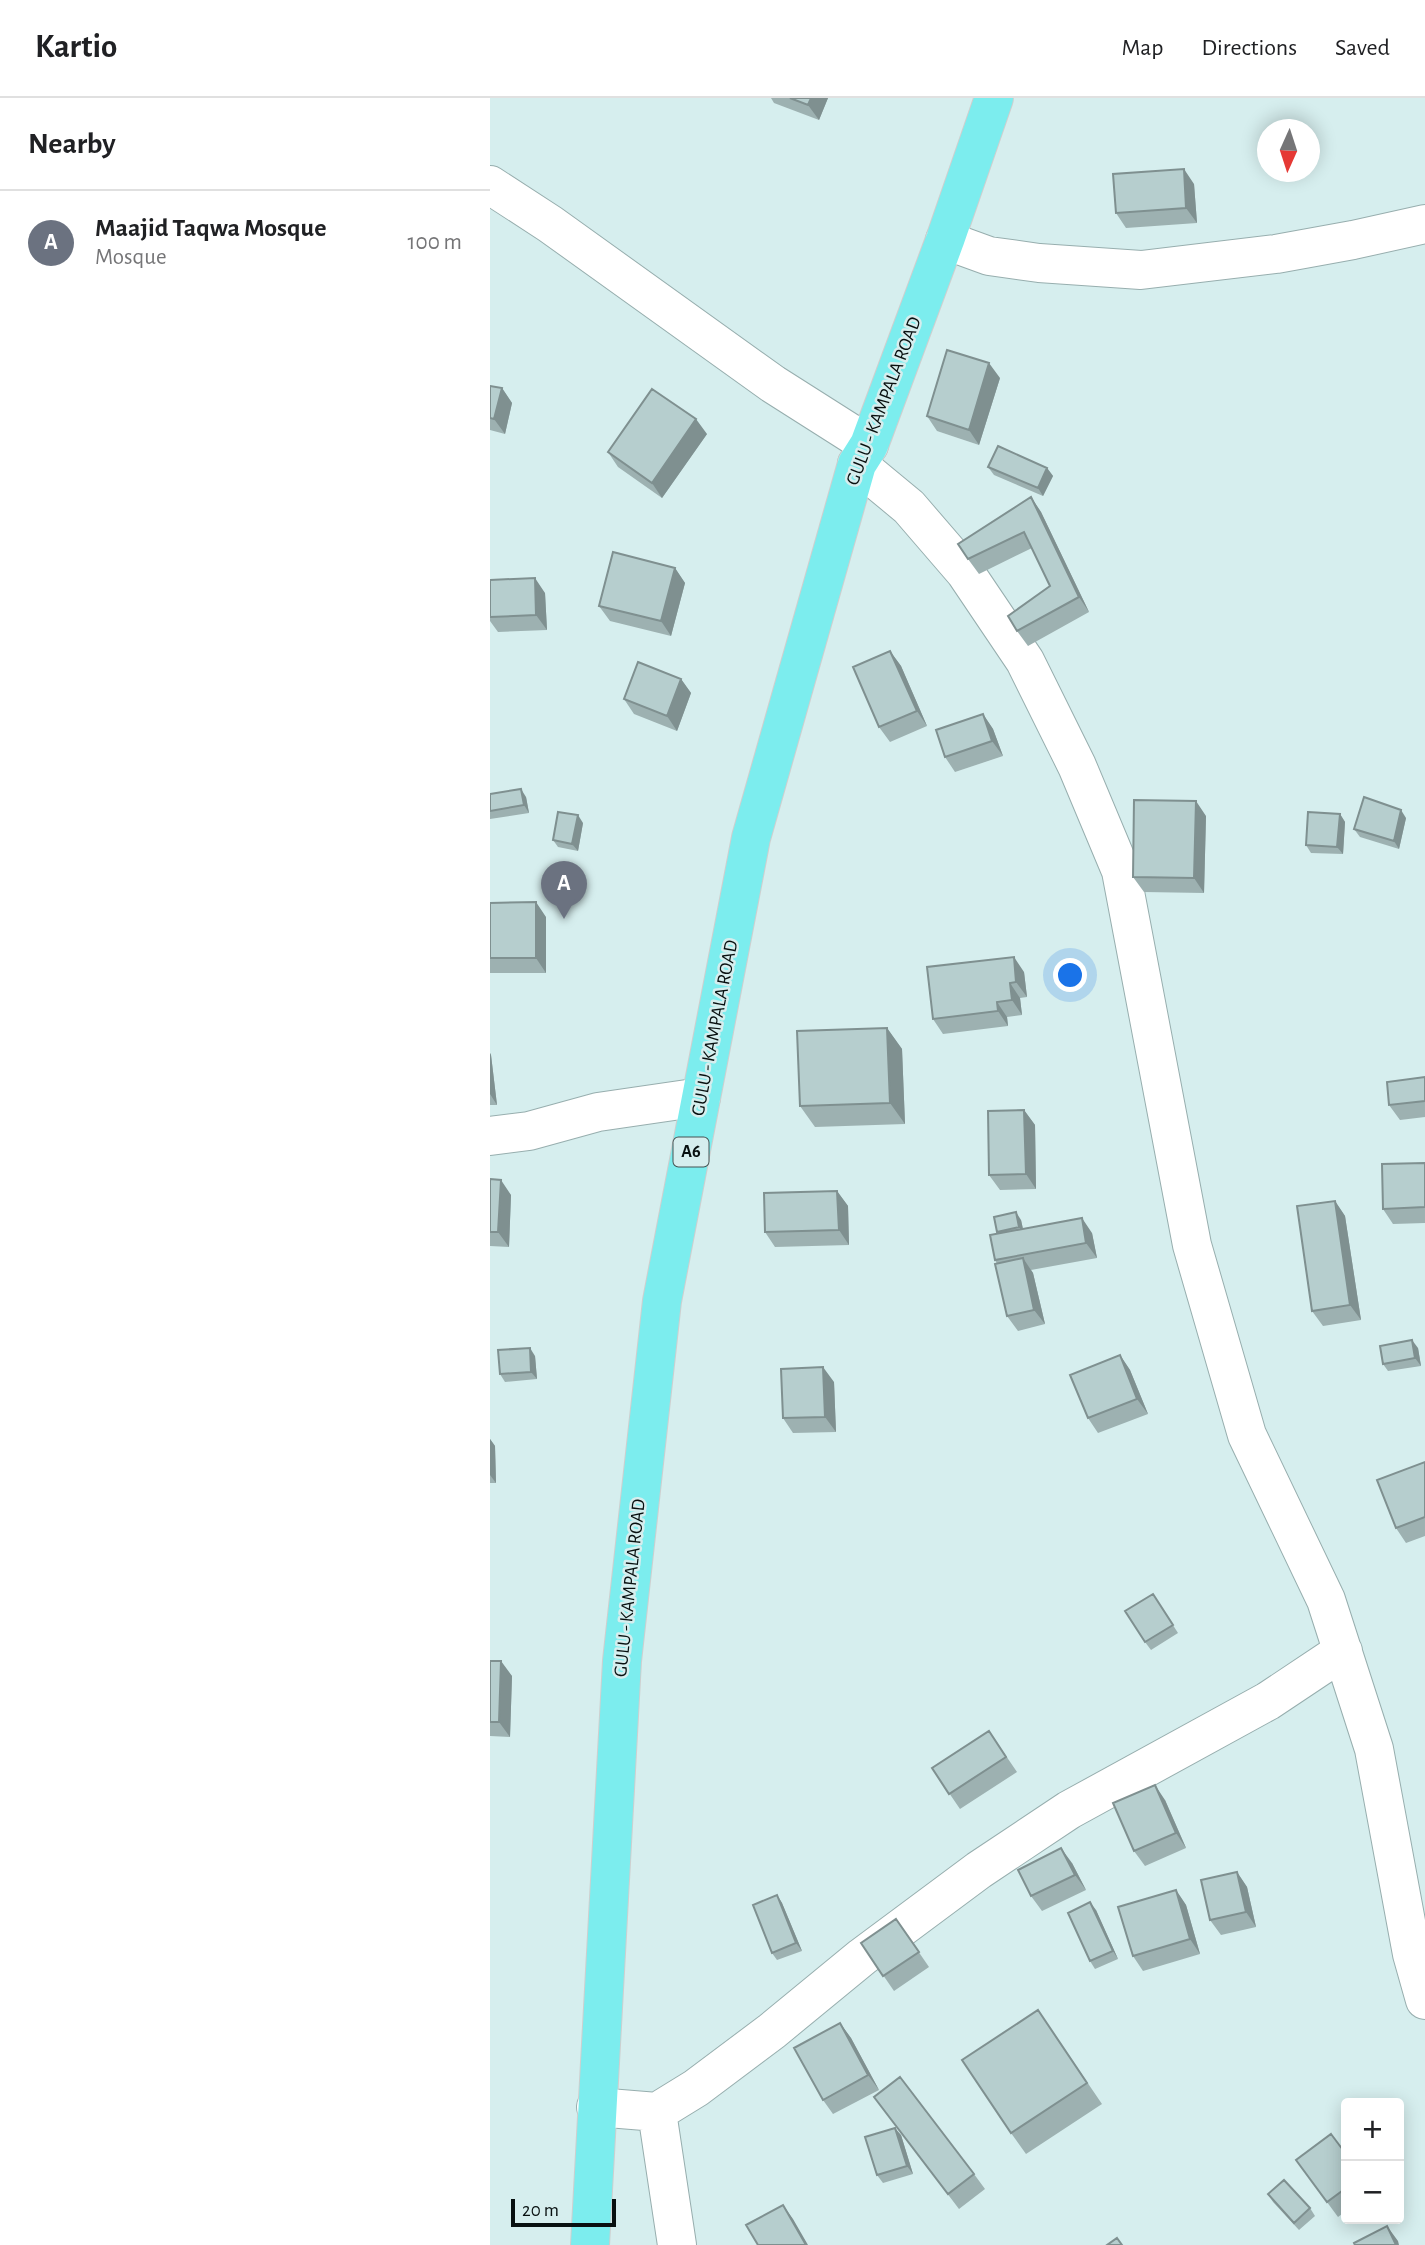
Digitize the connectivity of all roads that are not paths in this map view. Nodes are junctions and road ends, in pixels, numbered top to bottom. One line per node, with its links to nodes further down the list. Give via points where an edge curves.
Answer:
1 (994, 98): 4 (main road, GULU - KAMPALA ROAD / A6)
2 (490, 185): 5 (street, via 773,384)
3 (1425, 224): 4 (street, via 1276,254 1141,270 989,256)
4 (945, 240): 5 (main road, GULU - KAMPALA ROAD / A6)
5 (863, 454): 6 (main road, GULU - KAMPALA ROAD / A6, via 751,838); 8 (street, via 965,572 1025,661 1077,766 1121,871 1192,1245 1247,1435 1326,1600)
6 (701, 1097): 7 (street, via 598,1112 529,1131); 10 (main road, GULU - KAMPALA ROAD / A6, via 662,1301 621,1661)
7 (490, 1136)
8 (1343, 1651): 9 (street, via 1374,1749 1412,1954); 11 (street, via 1268,1701 1080,1803 1024,1840 862,1957 696,2088)
9 (1425, 2000)
10 (596, 2107): 11 (street); 12 (main road, GULU - KAMPALA ROAD / A6)
11 (657, 2112): 13 (street)
12 (590, 2245)
13 (677, 2245)

